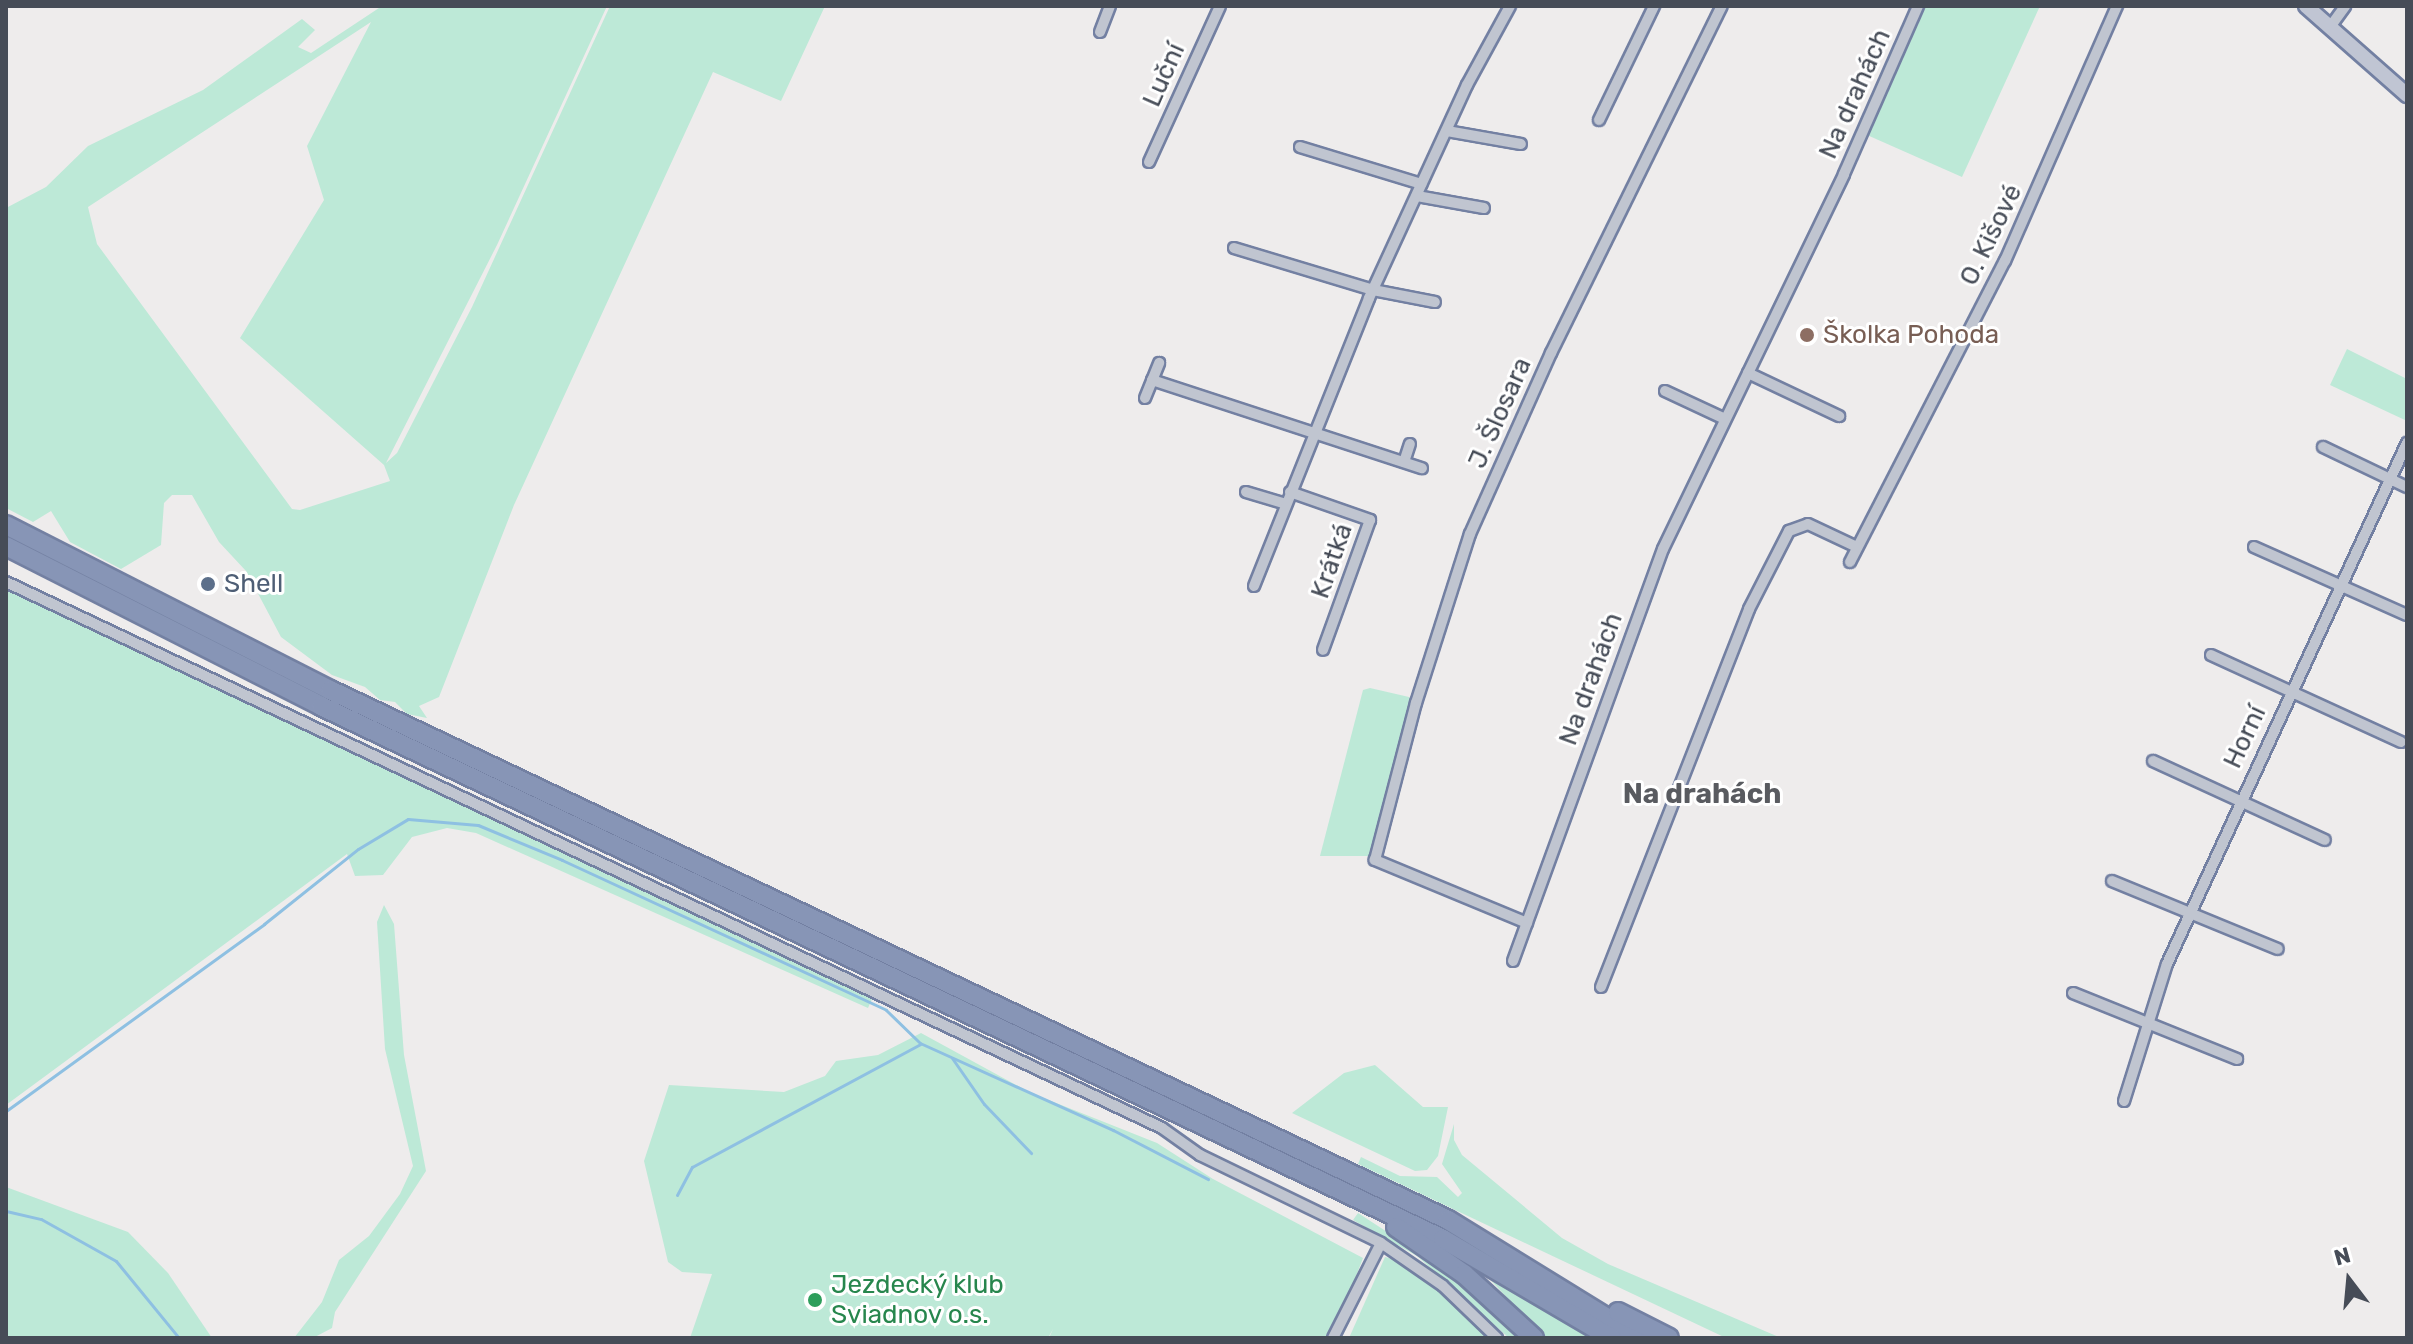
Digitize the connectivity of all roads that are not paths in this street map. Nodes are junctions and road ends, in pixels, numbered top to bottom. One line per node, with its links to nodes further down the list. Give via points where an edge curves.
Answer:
1 (1110, 6): 11 (street)
2 (1220, 6): 17 (street, Luční)
3 (1510, 6): 14 (street)
4 (1654, 6): 13 (street)
5 (1722, 6): 60 (street, J. Šlosara, via 1551,353 1470,534 1416,703 1375,860)
6 (1918, 6): 25 (street, Na drahách)
7 (2117, 6): 44 (street, O. Kišové, via 2011,248)
8 (2306, 6): 10 (street)
9 (2345, 6): 10 (street)
10 (2330, 27): 12 (street)
11 (1100, 32)
12 (2407, 95)
13 (1599, 120)
14 (1447, 131): 15 (street); 18 (street)
15 (1521, 144)
16 (1300, 147): 18 (street)
17 (1149, 162)
18 (1422, 184): 19 (street)
19 (1417, 196): 20 (street); 22 (street)
20 (1484, 208)
21 (1234, 248): 22 (street)
22 (1373, 290): 23 (street); 31 (street)
23 (1435, 302)
24 (1159, 363): 26 (street)
25 (1748, 373): 29 (street); 30 (street, Na drahách)
26 (1152, 380): 28 (street); 31 (street)
27 (1665, 391): 30 (street)
28 (1145, 398)
29 (1839, 416)
30 (1725, 419): 60 (street, Na drahách, via 1663,549)
31 (1313, 433): 35 (street); 40 (street)
32 (2407, 443): 37 (street, Horní)
33 (1410, 444): 35 (street)
34 (2323, 447): 37 (street)
35 (1404, 462): 36 (street)
36 (1422, 468)
37 (2390, 479): 38 (street); 49 (street, Horní)
38 (2407, 487)
39 (1246, 492): 41 (street)
40 (1290, 492): 41 (street); 51 (street, Krátká, via 1370,520)
41 (1286, 504): 48 (street)
42 (6, 525): 70 (highway, via 330,690 1448,1220)
43 (6, 546): 68 (highway, via 279,686)
44 (1857, 547): 46 (street, O. Kišové); 63 (street, via 1808,524 1789,531 1720,680)
45 (2254, 547): 49 (street)
46 (1850, 562)
47 (6, 582): 69 (street, via 1162,1128 1200,1155)
48 (1254, 586)
49 (2340, 586): 50 (street); 53 (street, Horní)
50 (2407, 615)
51 (1323, 650)
52 (2211, 655): 53 (street, Horní)
53 (2291, 692): 54 (street, Horní); 56 (street, Horní)
54 (2401, 742)
55 (2153, 761): 56 (street, Horní)
56 (2240, 801): 57 (street, Horní); 59 (street, Horní)
57 (2325, 840)
58 (2112, 881): 59 (street)
59 (2191, 912): 61 (street); 65 (street, Horní)
60 (1527, 923): 62 (street, Na drahách)
61 (2278, 949)
62 (1513, 961)
63 (1601, 987)
64 (2073, 993): 65 (street)
65 (2148, 1021): 66 (street); 67 (street, Horní)
66 (2237, 1059)
67 (2124, 1101)
68 (1297, 1169): 73 (highway, via 1425,1245); 74 (highway, via 1456,1246)
69 (1381, 1243): 71 (street); 72 (street, via 1443,1286)
70 (1541, 1273): 75 (highway); 76 (highway)
71 (1333, 1338)
72 (1497, 1338)
73 (1534, 1338)
74 (1612, 1338)
75 (1640, 1338)
76 (1669, 1338)

